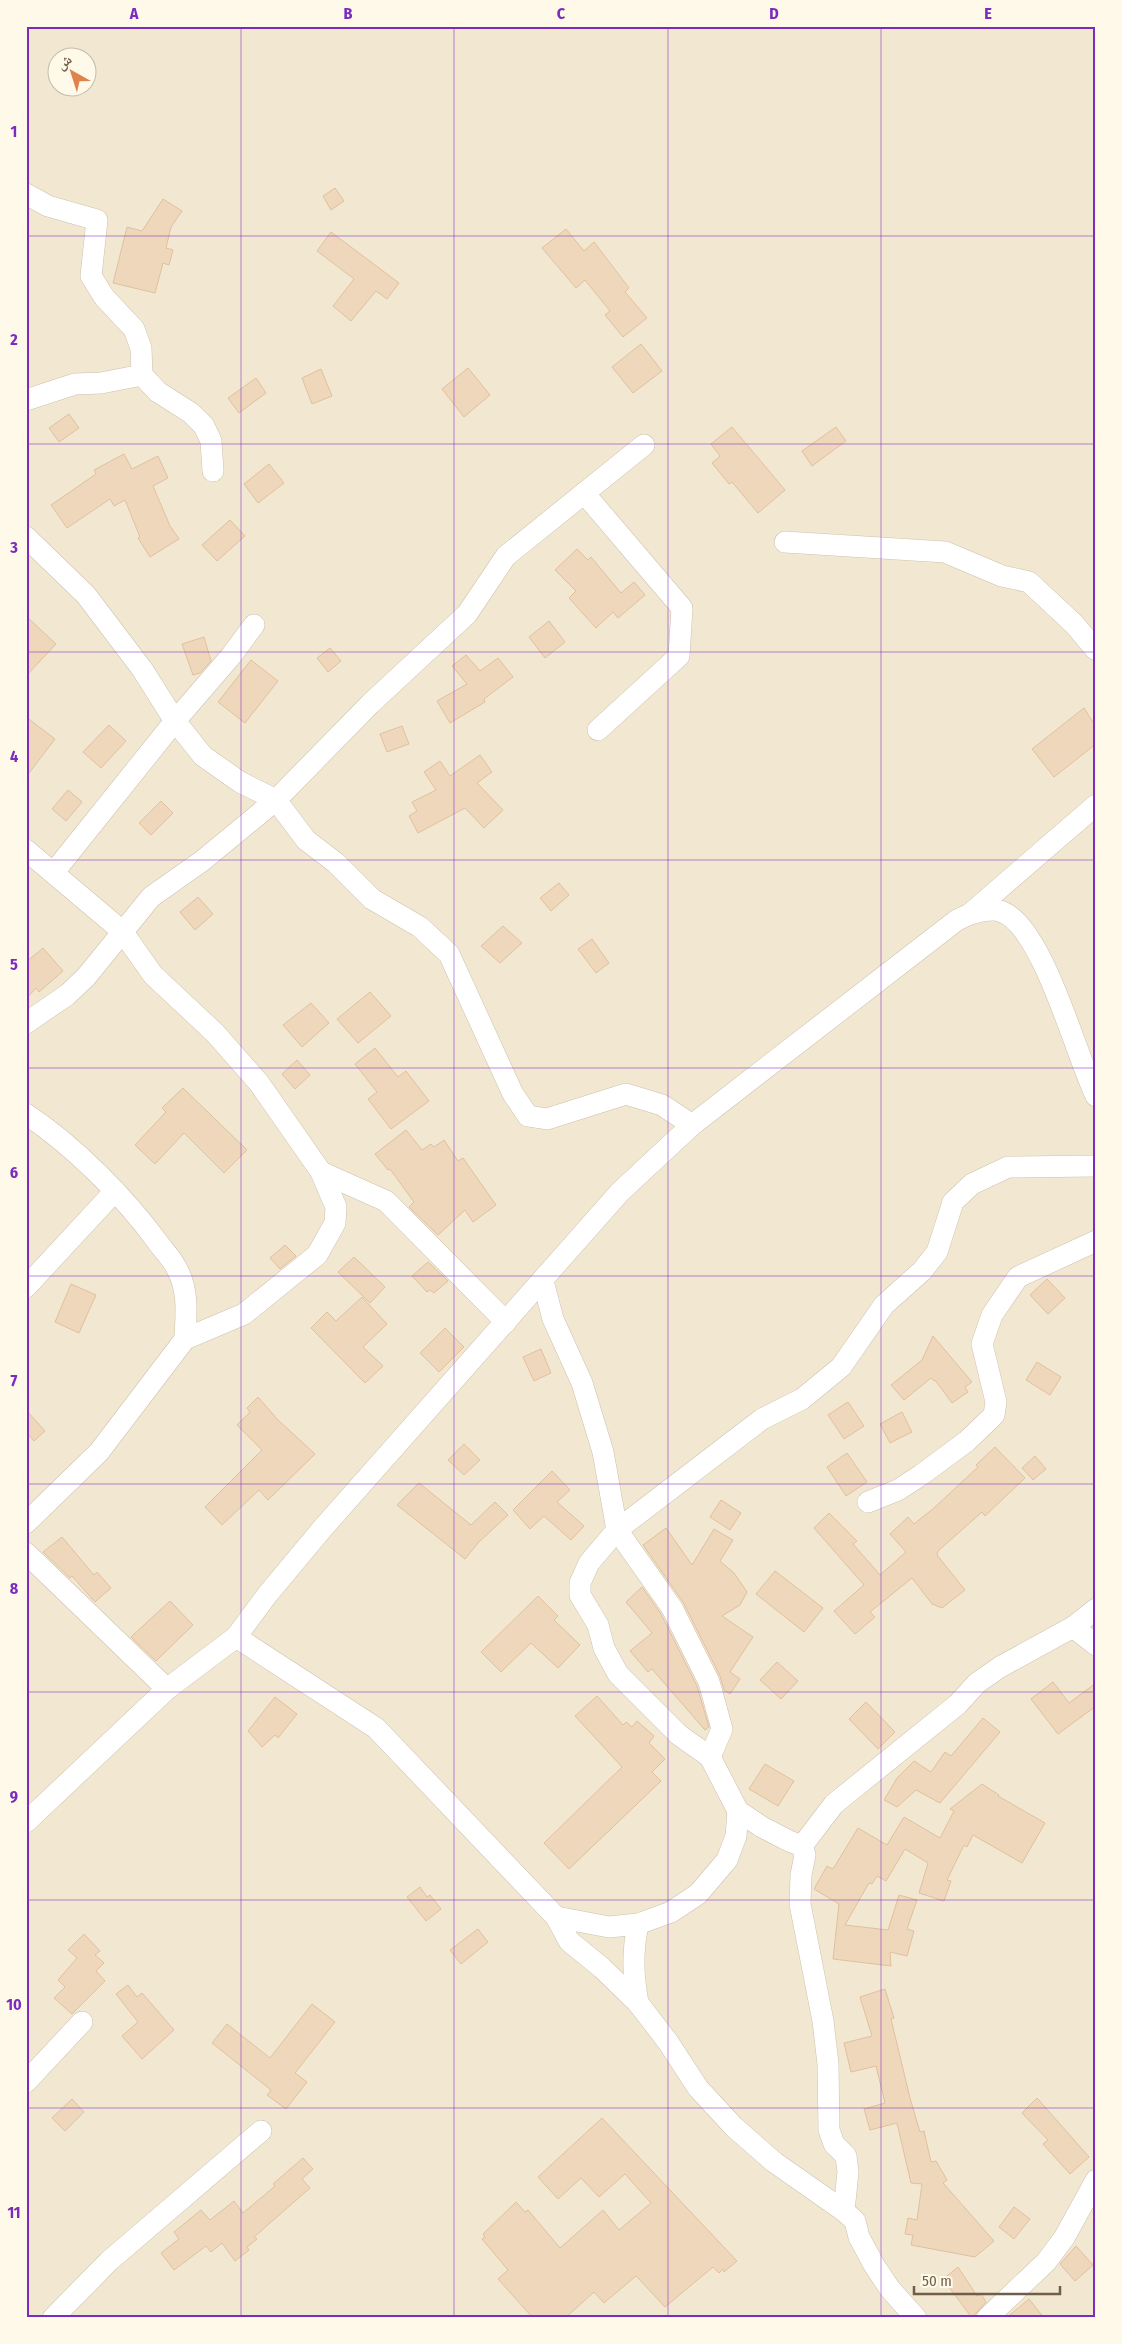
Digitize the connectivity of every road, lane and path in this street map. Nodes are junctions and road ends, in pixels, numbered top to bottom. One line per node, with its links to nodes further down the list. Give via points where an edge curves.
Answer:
1 (26, 194): 2 (street, via 48,206 98,220 90,276 104,297 134,329 141,348)
2 (142, 375): 3 (street, via 75,384); 5 (street, via 158,392 191,413 204,426 210,441)
3 (26, 400)
4 (644, 445): 6 (street)
5 (213, 471)
6 (584, 493): 12 (street, via 682,608 679,656); 13 (street, via 506,556 468,614 370,704)
7 (26, 537): 11 (street, via 86,595 142,669)
8 (785, 542): 10 (street, via 946,552 1002,576 1029,582 1074,624)
9 (254, 625): 11 (street)
10 (1096, 650)
11 (175, 721): 13 (street, via 203,756 240,782); 18 (street)
12 (598, 730)
13 (276, 800): 20 (street, via 151,898); 24 (street, via 306,840 336,863 372,899 420,927 449,954 513,1094 528,1116 546,1119 626,1094 662,1105)
14 (1096, 805): 16 (street)
15 (1096, 823): 16 (street)
16 (1073, 825): 19 (street)
17 (26, 850): 18 (street)
18 (54, 872): 20 (street)
19 (970, 914): 22 (street, via 1000,910 1030,938 1047,971); 24 (street, via 957,920)
20 (122, 931): 21 (street, via 67,995); 26 (street, via 153,975 215,1033 259,1083)
21 (26, 1023)
22 (1096, 1096)
23 (26, 1114): 27 (street, via 46,1127)
24 (692, 1125): 29 (street, via 620,1192)
25 (1096, 1166): 35 (street, via 1008,1167 972,1184 954,1202 937,1252 884,1305 841,1367 802,1399 762,1419)
26 (321, 1172): 31 (street, via 386,1201); 32 (street, via 336,1206 335,1223 317,1255 244,1314)
27 (115, 1191): 30 (street); 32 (street, via 150,1231 177,1269 187,1297)
28 (1096, 1241): 33 (street, via 1018,1277 992,1315 982,1344 996,1402 994,1415 967,1441 921,1475 898,1490)
29 (543, 1281): 31 (street); 35 (street, via 553,1319 582,1383 600,1443)
30 (26, 1287)
31 (506, 1322): 39 (street, via 322,1529)
32 (185, 1340): 34 (street, via 99,1452)
33 (868, 1502)
34 (26, 1523)
35 (617, 1530): 42 (street, via 672,1608 709,1682 722,1729); 42 (street, via 589,1563 580,1582 580,1595 598,1625 604,1648 618,1674 679,1735)
36 (26, 1553): 41 (street)
37 (1096, 1609): 38 (street)
38 (1073, 1627): 40 (street); 45 (street, via 977,1683 952,1710 834,1804)
39 (236, 1638): 41 (street); 46 (street, via 376,1728)
40 (1096, 1646)
41 (167, 1689): 44 (street)
42 (710, 1757): 43 (street)
43 (738, 1811): 45 (street, via 762,1827); 47 (street, via 736,1836 727,1860 698,1894 671,1912)
44 (26, 1822)
45 (802, 1846): 53 (street, via 805,1855 800,1904 823,2021 828,2064 829,2130 834,2144 846,2156 848,2172)
46 (556, 1917): 47 (street, via 609,1927); 48 (street, via 569,1941)
47 (638, 1924): 48 (street, via 633,1949)
48 (638, 2003): 53 (street, via 698,2088 734,2127 774,2162)
49 (82, 2022): 50 (street)
50 (26, 2082)
51 (261, 2131): 54 (street, via 109,2261)
52 (1096, 2180): 56 (street, via 1064,2238 1046,2262)
53 (844, 2210): 55 (street, via 855,2221 882,2277)
54 (53, 2318)
55 (916, 2318)
56 (987, 2318)

